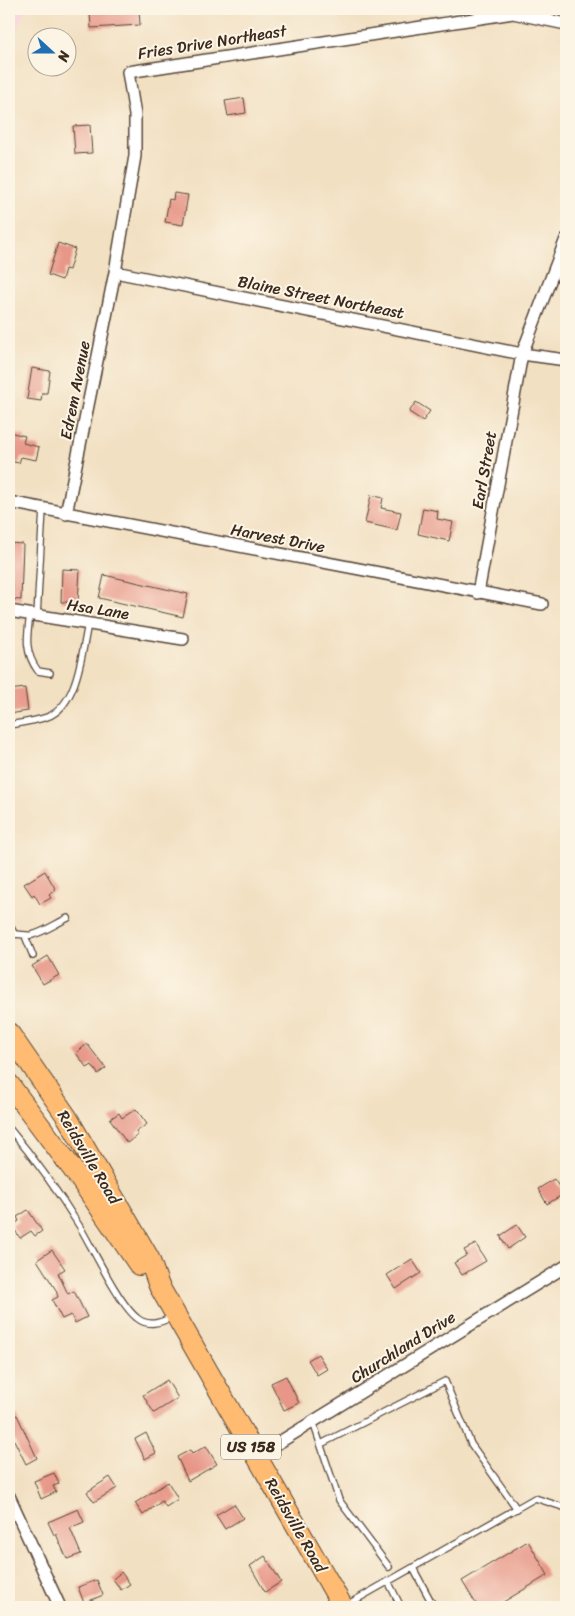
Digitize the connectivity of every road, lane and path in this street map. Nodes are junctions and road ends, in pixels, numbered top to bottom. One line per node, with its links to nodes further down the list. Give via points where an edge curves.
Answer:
1 (566, 24): 2 (street, Fries Drive Northeast, via 512,13)
2 (128, 72): 4 (street, Edrem Avenue, via 135,116 134,156)
3 (566, 239): 5 (street, Earl Street)
4 (114, 272): 5 (street, Blaine Street Northeast); 9 (street, Edrem Avenue)
5 (522, 354): 6 (street, Blaine Street Northeast); 10 (street, Earl Street)
6 (566, 360)
7 (9, 502): 8 (street, Harvest Drive)
8 (43, 509): 9 (street, Harvest Drive); 13 (lane)
9 (66, 514): 10 (street, Harvest Drive)
10 (478, 593): 11 (street, Harvest Drive)
11 (542, 604)
12 (9, 611): 13 (street, Hsa Lane)
13 (33, 615): 14 (street, Hsa Lane); 16 (lane, via 26,646 38,671)
14 (88, 624): 15 (street, Hsa Lane); 17 (lane, via 77,680 63,705 49,717)
15 (183, 639)
16 (50, 673)
17 (9, 725)
18 (68, 918): 21 (lane)
19 (9, 924): 20 (lane)
20 (11, 935): 21 (lane)
21 (25, 936): 22 (lane)
22 (32, 956)
23 (9, 1022): 25 (highway)
24 (9, 1033): 25 (highway, Reidsville Road / US 158)
25 (24, 1052): 29 (highway, Reidsville Road / US 158, via 149,1258)
26 (9, 1084): 29 (highway, Reidsville Road / US 158, via 80,1178 139,1265)
27 (9, 1128): 30 (lane, via 32,1156 136,1317 155,1324)
28 (566, 1266): 31 (street, Churchland Drive)
29 (159, 1286): 30 (highway, Reidsville Road / US 158)
30 (176, 1316): 33 (highway, Reidsville Road / US 158)
31 (313, 1422): 32 (lane); 33 (street, Churchland Drive)
32 (321, 1444): 36 (lane, via 445,1382 470,1444); 37 (lane, via 339,1500)
33 (257, 1456): 41 (highway, Reidsville Road / US 158)
34 (9, 1496): 40 (street)
35 (566, 1508): 36 (lane, via 535,1498)
36 (517, 1509): 38 (lane)
37 (389, 1567)
38 (412, 1568): 39 (lane); 43 (lane)
39 (388, 1582): 41 (lane); 42 (lane)
40 (60, 1607)
41 (343, 1607)
42 (401, 1607)
43 (434, 1607)

